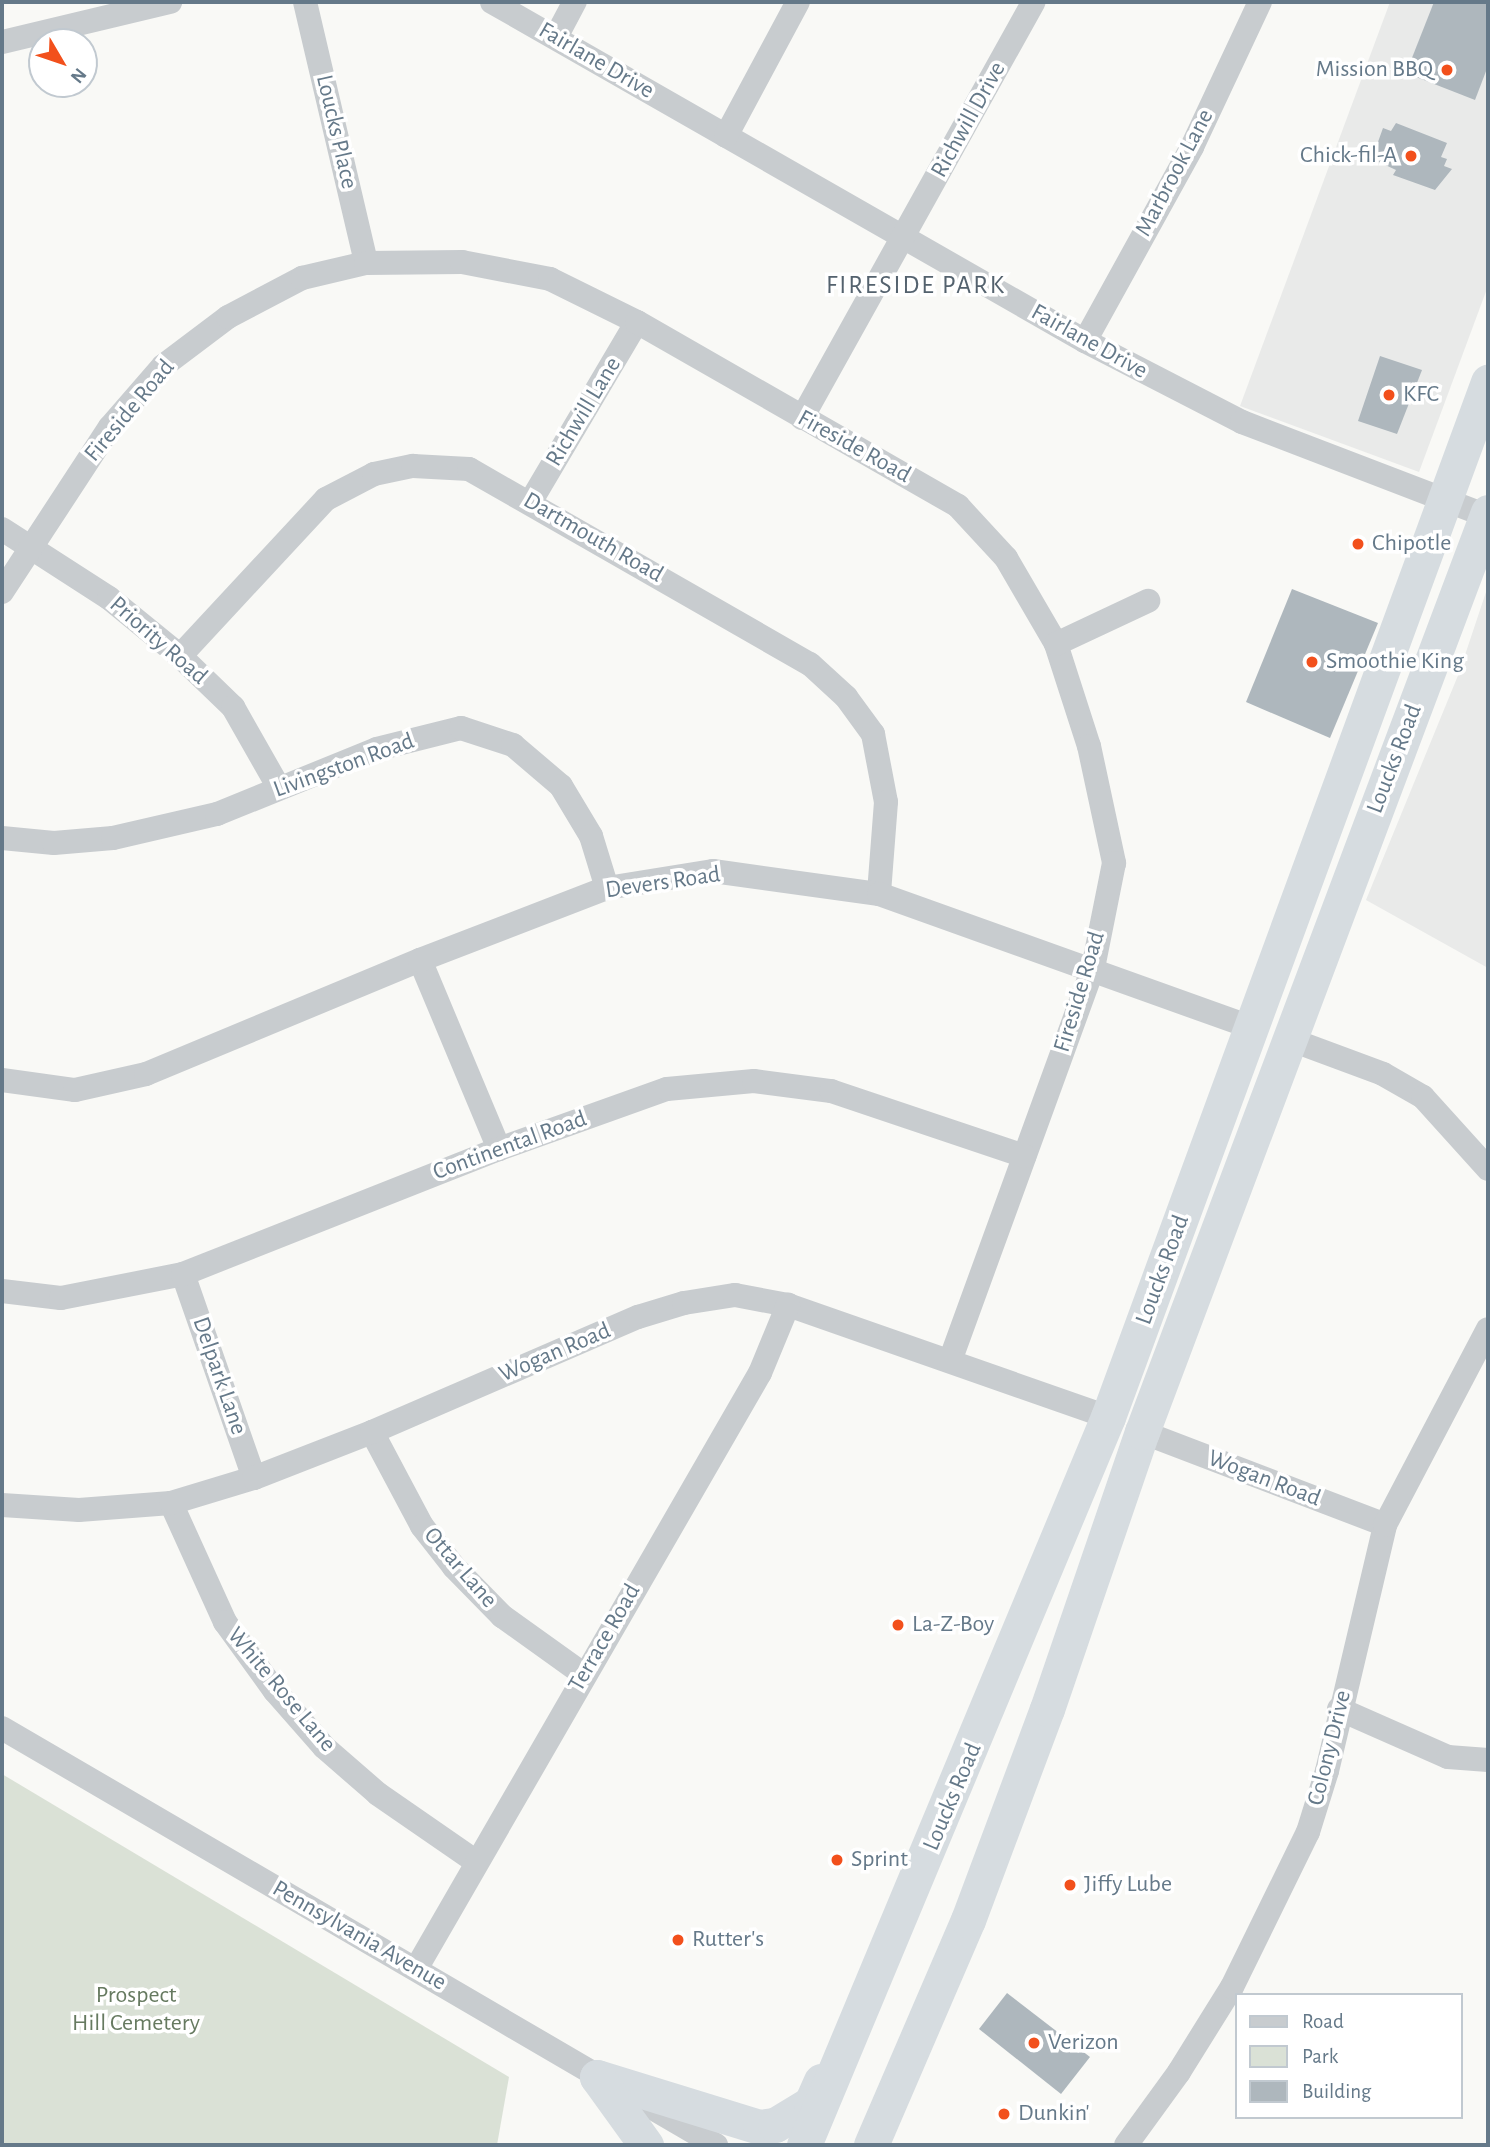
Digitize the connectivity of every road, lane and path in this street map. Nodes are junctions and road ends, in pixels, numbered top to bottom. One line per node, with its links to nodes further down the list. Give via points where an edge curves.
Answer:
1 (170, 2): 9 (street)
2 (305, 2): 12 (street, Loucks Place)
3 (492, 2): 8 (street, Fairlane Drive)
4 (575, 2): 8 (street)
5 (797, 2): 10 (street)
6 (1034, 2): 11 (street, Richwill Drive)
7 (1260, 2): 14 (street, Marbrook Lane, via 1192,147)
8 (556, 37): 10 (street, Fairlane Drive)
9 (2, 42)
10 (726, 136): 11 (street, Fairlane Drive)
11 (905, 238): 14 (street, Fairlane Drive); 16 (street)
12 (366, 263): 13 (street, Fireside Road, via 462,262 550,279); 21 (street, Fireside Road, via 302,278 228,317 163,366 110,427)
13 (637, 322): 16 (street, Fireside Road); 17 (street, Richwill Lane)
14 (1085, 341): 18 (street, Fairlane Drive, via 1242,422)
15 (1488, 382): 18 (highway, Loucks Road)
16 (802, 418): 24 (street, Fireside Road, via 958,506 1006,558)
17 (531, 501): 25 (street, Dartmouth Road, via 470,469 413,466 374,474 326,499); 29 (street, Dartmouth Road, via 810,664 846,697 873,734 886,802)
18 (1444, 502): 19 (street, Fairlane Drive); 32 (highway, Loucks Road)
19 (1488, 514): 33 (highway, Loucks Road)
20 (2, 528): 21 (street, Priority Road)
21 (29, 546): 22 (street, Fireside Road); 25 (street, Priority Road, via 109,598)
22 (2, 592)
23 (1149, 601): 24 (street)
24 (1056, 644): 31 (street, Fireside Road, via 1089,746 1114,863)
25 (180, 656): 26 (street, Priority Road, via 233,707)
26 (279, 788): 27 (street, Livingston Road, via 217,814 114,838 54,843); 28 (street, Livingston Road, via 377,749 461,729 513,745 561,786 591,836)
27 (2, 838)
28 (607, 888): 29 (street, Devers Road, via 713,871); 30 (street, Devers Road)
29 (879, 894): 31 (street, Devers Road)
30 (420, 960): 34 (street, Devers Road, via 146,1074 75,1090); 35 (street)
31 (1093, 968): 32 (street, Devers Road); 36 (street, Fireside Road)
32 (1253, 1028): 43 (highway, Loucks Road)
33 (1289, 1039): 37 (street, via 1383,1074 1423,1097); 45 (highway, Loucks Road)
34 (2, 1080)
35 (499, 1149): 36 (street, Continental Road, via 667,1089 754,1081 831,1091); 38 (street, Continental Road)
36 (1024, 1156): 42 (street, Fireside Road)
37 (1488, 1169)
38 (183, 1274): 39 (street, Continental Road, via 61,1298); 46 (street, Delpark Lane)
39 (2, 1291)
40 (788, 1305): 42 (street, Wogan Road); 44 (street, Wogan Road, via 735,1295 638,1317); 50 (street, Terrace Road, via 760,1373)
41 (1488, 1329): 49 (street, Colony Drive)
42 (950, 1360): 43 (street, Wogan Road)
43 (1108, 1417): 56 (highway, Loucks Road)
44 (372, 1432): 46 (street, Wogan Road); 50 (street, Ottar Lane, via 422,1527 454,1567 502,1616)
45 (1142, 1432): 49 (street, Wogan Road); 58 (highway, Loucks Road, via 1048,1709 949,1970)
46 (254, 1478): 47 (street, Wogan Road)
47 (171, 1503): 48 (street, Wogan Road, via 79,1510); 54 (street, White Rose Lane, via 225,1622 275,1691 324,1747 378,1794)
48 (2, 1505)
49 (1385, 1525): 51 (street, Colony Drive)
50 (583, 1674): 54 (street, Terrace Road)
51 (1339, 1709): 53 (street, via 1448,1758); 64 (street, Colony Drive, via 1327,1771 1308,1832 1270,1912 1232,1987)
52 (2, 1728): 55 (street, Pennsylvania Avenue)
53 (1488, 1760)
54 (475, 1861): 55 (street, Terrace Road)
55 (416, 1969): 57 (street, Pennsylvania Avenue)
56 (864, 2008): 57 (highway, via 837,2046 811,2103 775,2125 761,2127 689,2109 648,2091); 61 (highway, Loucks Road)
57 (597, 2077): 59 (highway); 60 (street, Pennsylvania Avenue)
58 (889, 2106): 62 (highway, Loucks Road); 63 (highway)
59 (646, 2145)
60 (716, 2145)
61 (804, 2145)
62 (871, 2145)
63 (888, 2145)
64 (1126, 2145)

